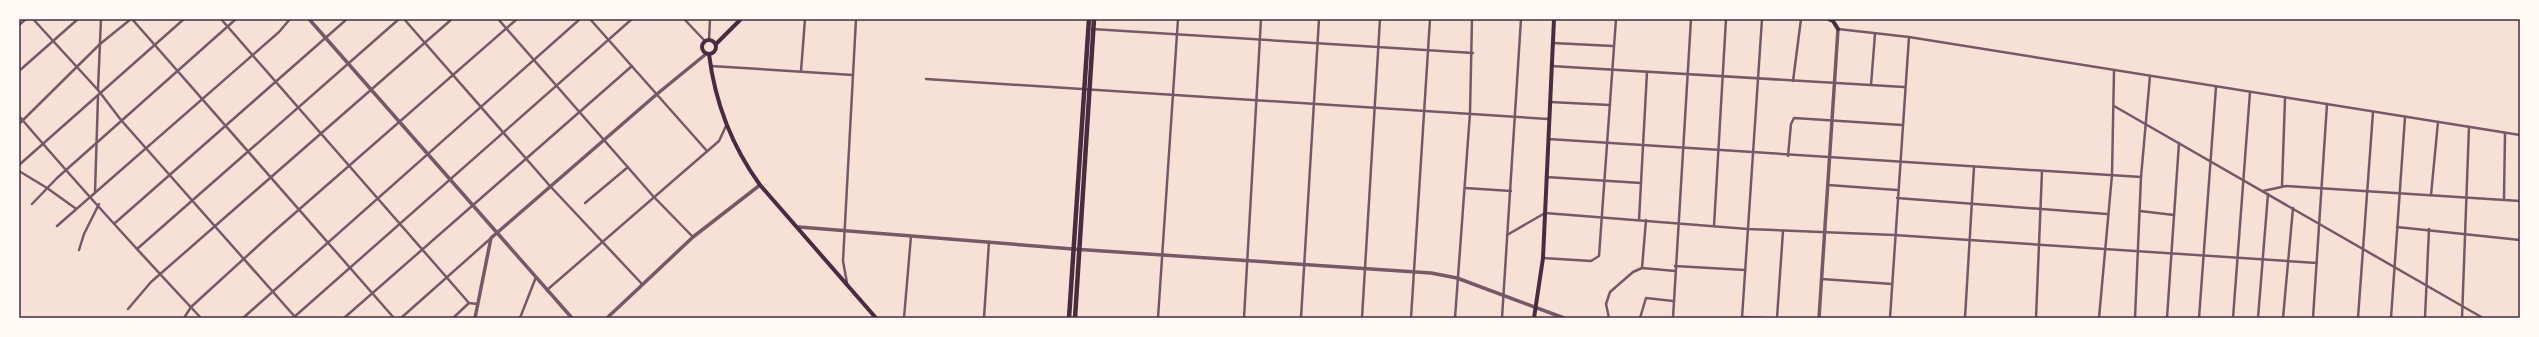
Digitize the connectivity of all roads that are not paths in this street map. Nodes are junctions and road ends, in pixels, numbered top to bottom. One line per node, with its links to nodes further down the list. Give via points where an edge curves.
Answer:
1 (26, 19): 41 (street)
2 (33, 19): 53 (street)
3 (78, 19): 53 (street)
4 (101, 19): 56 (street)
5 (131, 19): 56 (street); 59 (street)
6 (184, 19): 59 (street)
7 (221, 19): 42 (street)
8 (236, 19): 42 (street)
9 (290, 19): 64 (street)
10 (309, 19): 49 (street)
11 (346, 19): 49 (street)
12 (400, 19): 67 (street)
13 (404, 19): 54 (street)
14 (452, 19): 54 (street)
15 (498, 19): 43 (street)
16 (517, 19): 43 (street)
17 (580, 19): 66 (street)
18 (590, 19): 51 (street)
19 (632, 19): 51 (street)
20 (684, 19): 52 (street)
21 (710, 19): 52 (street)
22 (741, 19): 57 (main road)
23 (805, 19): 75 (street)
24 (856, 19): 80 (street)
25 (1089, 19): 44 (highway)
26 (1094, 19): 44 (highway)
27 (1178, 19): 47 (street)
28 (1261, 19): 50 (street)
29 (1319, 19): 58 (street)
30 (1380, 19): 61 (street)
31 (1430, 19): 62 (street)
32 (1472, 19): 63 (street)
33 (1521, 19): 116 (street)
34 (1554, 19): 55 (main road)
35 (1616, 19): 60 (street)
36 (1691, 19): 78 (street)
37 (1726, 19): 81 (street)
38 (1762, 19): 83 (street)
39 (1801, 19): 86 (street)
40 (1828, 19): 45 (main road, via 1833,21)
41 (19, 25)
42 (227, 27): 64 (street); 74 (street)
43 (507, 29): 66 (street); 79 (street)
44 (1091, 29): 47 (street); 92 (highway)
45 (1838, 29): 46 (street); 87 (street)
46 (1875, 34): 48 (street); 88 (street)
47 (1177, 35): 50 (street); 98 (street)
48 (1909, 37): 76 (street); 90 (street)
49 (326, 38): 67 (street); 85 (street)
50 (1260, 39): 58 (street); 102 (street)
51 (609, 40): 68 (street); 89 (street)
52 (707, 40): 57 (main road); 65 (main road, via 701,48)
53 (53, 42): 71 (street); 73 (street)
54 (426, 43): 79 (street); 94 (street)
55 (1552, 43): 60 (street); 70 (main road)
56 (100, 44): 71 (street); 93 (street)
57 (716, 44): 65 (main road, via 715,51)
58 (1317, 44): 61 (street); 104 (street)
59 (155, 46): 74 (street); 96 (street)
60 (1613, 46): 72 (street)
61 (1377, 47): 62 (street); 110 (street)
62 (1428, 51): 63 (street); 111 (street)
63 (1473, 53): 114 (street)
64 (252, 54): 85 (street); 101 (street)
65 (708, 54): 69 (main road); 97 (street)
66 (533, 60): 89 (street); 109 (street)
67 (348, 64): 94 (street); 108 (street)
68 (632, 66): 97 (street); 112 (street)
69 (710, 66): 75 (street); 126 (main road, via 712,83)
70 (1551, 66): 72 (street); 103 (main road)
71 (77, 67): 93 (street); 119 (street)
72 (1612, 69): 77 (street); 106 (street)
73 (19, 71)
74 (177, 71): 101 (street); 120 (street)
75 (801, 71): 80 (street)
76 (2114, 71): 82 (street); 107 (street)
77 (1647, 72): 78 (street); 139 (street)
78 (1687, 73): 81 (street); 141 (street)
79 (453, 74): 109 (street); 122 (street)
80 (853, 75): 220 (street)
81 (1724, 76): 83 (street); 143 (street)
82 (2150, 76): 91 (street); 125 (street)
83 (1758, 78): 86 (street); 147 (street)
84 (926, 79): 92 (street)
85 (276, 80): 108 (street); 128 (street)
86 (1793, 81): 87 (street)
87 (1834, 83): 88 (street); 121 (street)
88 (1871, 85): 90 (street)
89 (557, 86): 112 (street); 131 (street)
90 (1904, 87): 127 (street)
91 (2216, 87): 95 (street); 151 (street)
92 (1087, 89): 98 (street); 186 (highway)
93 (98, 90): 96 (street)
94 (371, 90): 122 (street); 130 (street)
95 (2250, 92): 100 (street); 166 (street)
96 (101, 94): 99 (street); 120 (street)
97 (656, 94): 135 (street); 145 (street)
98 (1173, 95): 102 (street); 245 (street)
99 (98, 97): 137 (street); 140 (street)
100 (2285, 98): 105 (street); 172 (street)
101 (201, 99): 128 (street); 142 (street)
102 (1255, 100): 104 (street); 250 (street)
103 (1549, 102): 106 (street); 118 (main road)
104 (1314, 104): 110 (street); 254 (street)
105 (2328, 104): 113 (street); 175 (street)
106 (1610, 105): 136 (street)
107 (2114, 106): 125 (street); 162 (street)
108 (298, 107): 130 (street); 144 (street)
109 (480, 107): 131 (street); 146 (street)
110 (1374, 108): 111 (street); 258 (street)
111 (1424, 111): 114 (street); 261 (street)
112 (579, 112): 135 (street); 149 (street)
113 (2373, 112): 117 (street); 179 (street)
114 (1470, 113): 116 (street); 174 (street)
115 (19, 116): 119 (street)
116 (1516, 117): 118 (street); 177 (street)
117 (2405, 117): 123 (street); 181 (street)
118 (1548, 119): 134 (main road)
119 (23, 120): 124 (street); 137 (street)
120 (121, 120): 140 (street); 142 (street)
121 (1832, 121): 127 (street); 148 (street, via 1794,118 1791,124); 150 (street)
122 (400, 122): 146 (street); 154 (street)
123 (2438, 122): 129 (street); 183 (street)
124 (19, 124)
125 (2147, 124): 138 (street); 163 (street)
126 (726, 126): 145 (street, via 719,141); 169 (main road, via 741,157)
127 (1902, 126): 152 (street)
128 (226, 127): 144 (street); 160 (street)
129 (2469, 127): 132 (street); 187 (street)
130 (322, 133): 154 (street); 164 (street)
131 (503, 133): 149 (street); 165 (street)
132 (2505, 133): 133 (street); 190 (street)
133 (2520, 135)
134 (1547, 139): 136 (street); 161 (main road)
135 (604, 140): 155 (street); 171 (street)
136 (1608, 141): 139 (street); 167 (street)
137 (44, 143): 153 (street); 157 (street)
138 (2179, 143): 151 (street); 205 (street)
139 (1643, 144): 141 (street); 168 (street)
140 (95, 145): 157 (street); 180 (street)
141 (1682, 147): 143 (street); 210 (street)
142 (145, 148): 160 (street); 180 (street)
143 (1720, 150): 147 (street); 215 (street)
144 (247, 151): 164 (street); 191 (street)
145 (707, 151): 185 (street)
146 (428, 152): 165 (street); 188 (street)
147 (1754, 153): 148 (street); 218 (street)
148 (1788, 156): 150 (street)
149 (526, 158): 171 (street); 197 (street)
150 (1829, 158): 152 (street); 170 (street)
151 (2211, 162): 166 (street); 246 (street)
152 (1899, 163): 156 (street); 176 (street)
153 (19, 165)
154 (349, 166): 188 (street); 201 (street)
155 (628, 167): 185 (street); 193 (street)
156 (1974, 167): 159 (street); 194 (street)
157 (67, 169): 173 (street); 184 (street)
158 (19, 171): 173 (street)
159 (2042, 171): 162 (street); 200 (street)
160 (170, 175): 191 (street); 209 (street)
161 (1546, 176): 167 (street); 203 (main road)
162 (2112, 176): 163 (street); 204 (street)
163 (2141, 177): 202 (street)
164 (271, 178): 201 (street); 214 (street)
165 (450, 180): 197 (street); 212 (street)
166 (2243, 180): 178 (street); 248 (street)
167 (1604, 181): 168 (street); 206 (street)
168 (1641, 183): 207 (street)
169 (760, 185): 216 (main road); 228 (street)
170 (1828, 185): 176 (street); 223 (street)
171 (550, 186): 222 (street); 233 (street)
172 (2282, 186): 175 (street); 178 (street)
173 (47, 188): 195 (street); 198 (street)
174 (1465, 188): 177 (street); 266 (street)
175 (2322, 188): 179 (street); 211 (street)
176 (1897, 190): 189 (street)
177 (1511, 191): 225 (street)
178 (2263, 191): 182 (street)
179 (2366, 191): 181 (street); 242 (street)
180 (95, 193): 184 (street)
181 (2400, 193): 183 (street); 217 (street)
182 (2268, 194): 199 (street); 251 (street)
183 (2431, 195): 187 (street)
184 (91, 196): 196 (street); 198 (street)
185 (653, 196): 228 (street); 233 (street)
186 (1080, 197): 237 (highway); 240 (highway)
187 (2465, 197): 190 (street); 224 (street)
188 (377, 198): 212 (street); 232 (street)
189 (1897, 198): 194 (street); 226 (street)
190 (2504, 199): 192 (street)
191 (192, 200): 214 (street); 236 (street)
192 (2520, 201)
193 (585, 203)
194 (1972, 203): 200 (street); 230 (street)
195 (32, 204)
196 (99, 204): 209 (street); 238 (street)
197 (473, 206): 222 (street); 239 (street)
198 (75, 208): 213 (street)
199 (2292, 208): 211 (street); 252 (street)
200 (2040, 209): 204 (street); 235 (street)
201 (299, 210): 232 (street); 249 (street)
202 (2140, 211): 205 (street); 243 (street)
203 (1545, 213): 206 (street); 225 (street); 247 (main road)
204 (2107, 214): 241 (street)
205 (2174, 215): 244 (street)
206 (1602, 217): 207 (street); 247 (street, via 1599,256 1596,259 1591,261)
207 (1639, 220): 208 (street)
208 (1646, 220): 210 (street); 259 (street)
209 (116, 223): 236 (street)
210 (1677, 223): 215 (street); 255 (street)
211 (2319, 223): 242 (street); 253 (street)
212 (401, 224): 239 (street); 257 (street)
213 (58, 226)
214 (216, 226): 249 (street); 263 (street)
215 (1714, 226): 218 (street)
216 (799, 227): 220 (street); 270 (main road)
217 (2397, 227): 219 (street); 256 (street)
218 (1748, 228): 221 (street); 260 (street)
219 (2429, 229): 224 (street); 271 (street)
220 (845, 231): 227 (street); 270 (street, via 844,261)
221 (1783, 231): 223 (street); 314 (street)
222 (496, 233): 229 (street); 265 (street)
223 (1825, 233): 226 (street); 267 (street)
224 (2463, 233): 231 (street); 280 (street)
225 (1507, 235): 275 (street)
226 (1894, 235): 230 (street); 269 (street)
227 (911, 236): 234 (street); 297 (street)
228 (693, 237): 268 (street)
229 (491, 238): 264 (street); 278 (street)
230 (1970, 240): 235 (street); 317 (street)
231 (2520, 240)
232 (327, 242): 257 (street); 272 (street)
233 (601, 242): 268 (street); 273 (street)
234 (989, 242): 237 (street); 298 (street)
235 (2038, 244): 241 (street); 318 (street)
236 (137, 249): 263 (street)
237 (1073, 249): 240 (street); 299 (highway)
238 (79, 250)
239 (423, 250): 264 (street); 274 (street)
240 (1080, 250): 245 (street); 300 (highway)
241 (2103, 250): 243 (street); 319 (street)
242 (2363, 250): 256 (street); 327 (street)
243 (2139, 252): 244 (street); 320 (street)
244 (2171, 254): 246 (street); 321 (street)
245 (1162, 255): 250 (street); 301 (street)
246 (2203, 256): 248 (street); 322 (street)
247 (1543, 258): 281 (main road)
248 (2238, 258): 251 (street); 323 (street)
249 (245, 259): 272 (street); 279 (street)
250 (1246, 260): 254 (street); 302 (street)
251 (2262, 260): 252 (street); 324 (street)
252 (2287, 262): 253 (street); 325 (street)
253 (2316, 263): 326 (street)
254 (1305, 264): 258 (street); 303 (street)
255 (1675, 266): 260 (street); 262 (street)
256 (2394, 267): 271 (street); 328 (street)
257 (351, 268): 274 (street); 287 (street)
258 (1364, 268): 261 (street); 304 (street)
259 (1642, 268): 262 (street); 310 (street, via 1633,272 1610,292 1606,304)
260 (1745, 270): 283 (street)
261 (1414, 271): 266 (street); 305 (street)
262 (1675, 271): 276 (street)
263 (159, 275): 279 (street); 282 (street, via 143,289)
264 (447, 277): 277 (street); 290 (street)
265 (536, 277): 273 (street); 293 (street)
266 (1457, 278): 275 (street); 306 (street)
267 (1822, 279): 269 (street); 315 (street)
268 (642, 284): 295 (street)
269 (1892, 284): 316 (street)
270 (847, 286): 296 (main road)
271 (2427, 286): 280 (street); 329 (street)
272 (272, 290): 286 (street); 287 (street)
273 (547, 290): 294 (street)
274 (372, 294): 288 (street); 289 (street)
275 (1504, 294): 281 (street); 307 (street)
276 (1673, 301): 311 (street, via 1646,298); 312 (street)
277 (469, 303): 278 (street); 291 (street)
278 (478, 304): 292 (street)
279 (191, 307): 284 (street); 285 (street)
280 (2463, 307): 330 (street); 331 (street)
281 (1536, 308): 308 (main road); 309 (street)
282 (128, 309)
283 (1742, 317): 313 (street)
284 (184, 318)
285 (201, 318)
286 (243, 318)
287 (295, 318)
288 (344, 318)
289 (394, 318)
290 (401, 318)
291 (453, 318)
292 (475, 318)
293 (520, 318)
294 (572, 318)
295 (607, 318)
296 (876, 318)
297 (904, 318)
298 (984, 318)
299 (1069, 318)
300 (1075, 318)
301 (1158, 318)
302 (1244, 318)
303 (1301, 318)
304 (1362, 318)
305 (1411, 318)
306 (1455, 318)
307 (1502, 318)
308 (1534, 318)
309 (1564, 318)
310 (1609, 318)
311 (1640, 318)
312 (1673, 318)
313 (1765, 318)
314 (1777, 318)
315 (1819, 318)
316 (1890, 318)
317 (1966, 318)
318 (2036, 318)
319 (2099, 318)
320 (2134, 318)
321 (2167, 318)
322 (2200, 318)
323 (2233, 318)
324 (2258, 318)
325 (2283, 318)
326 (2313, 318)
327 (2358, 318)
328 (2391, 318)
329 (2425, 318)
330 (2462, 318)
331 (2483, 318)

